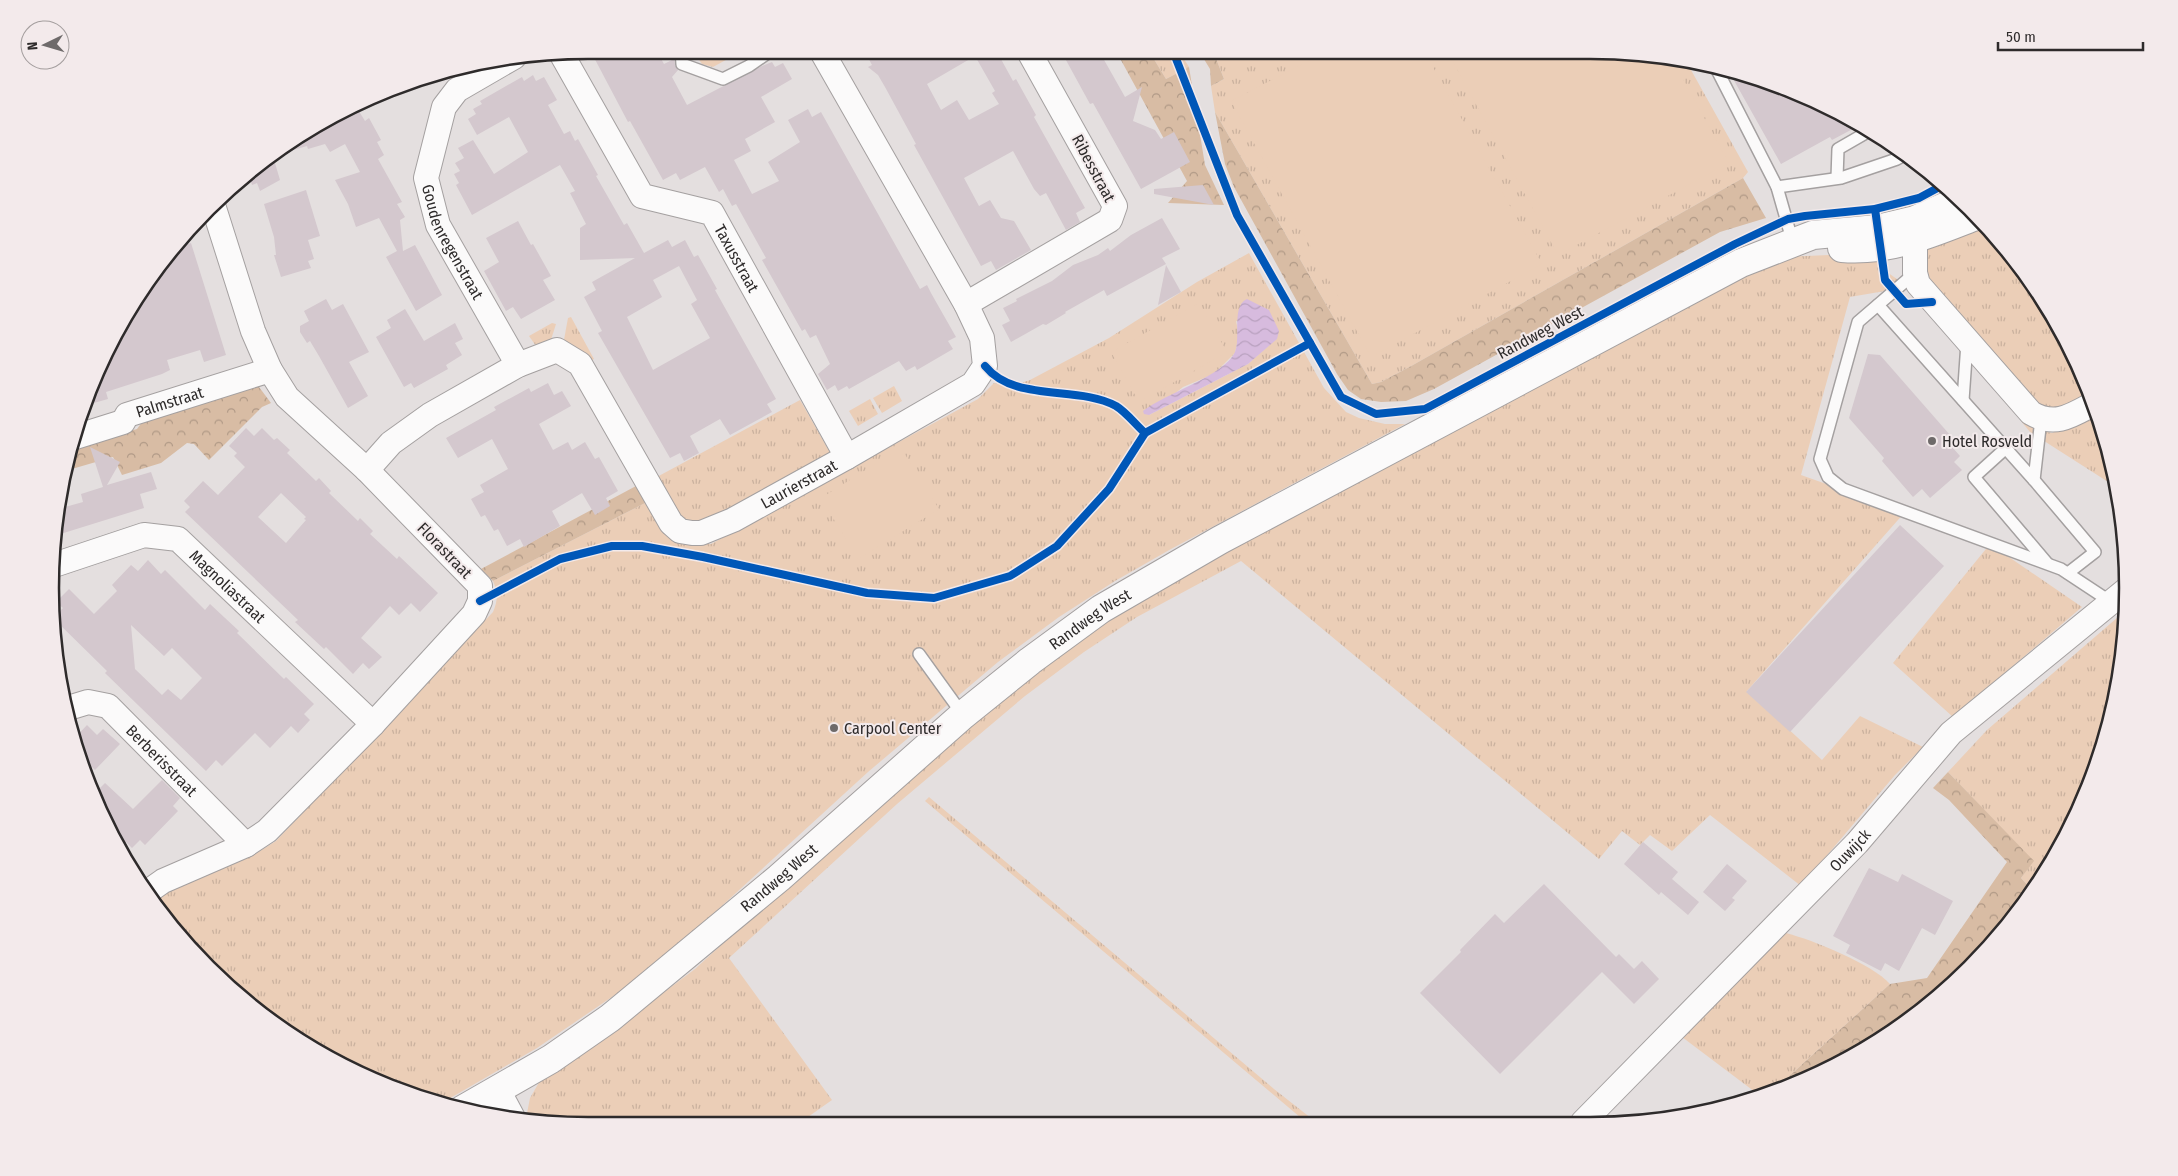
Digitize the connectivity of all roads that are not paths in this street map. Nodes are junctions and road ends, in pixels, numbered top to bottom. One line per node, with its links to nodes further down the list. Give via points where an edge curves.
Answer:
1 (682, 59): 2 (lane, via 682,64 722,79)
2 (759, 59)
3 (825, 59): 18 (street, Laurierstraat)
4 (1033, 59): 18 (street, Ribesstraat, via 1115,206 1110,220)
5 (565, 60): 28 (street, Taxusstraat, via 642,196 712,213)
6 (497, 67): 21 (street, Goudenregenstraat, via 457,90 444,107 426,178 438,225)
7 (1720, 75): 11 (lane)
8 (1863, 135): 10 (lane, via 1838,149)
9 (1898, 158): 10 (lane)
10 (1837, 178): 11 (lane)
11 (1777, 187): 16 (lane)
12 (1954, 204): 15 (street, Randweg West)
13 (212, 216): 22 (street, Florastraat)
14 (1968, 218): 15 (street, Randweg West)
15 (1915, 230): 16 (street, Randweg West, via 1880,248); 17 (street)
16 (1793, 244): 37 (street, Randweg West, via 1742,263 1220,540 1101,609)
17 (1915, 272): 19 (lane); 20 (street, via 1918,284)
18 (966, 304): 28 (street, Laurierstraat, via 982,338 985,366 973,384)
19 (1878, 305): 23 (lane); 32 (lane, via 1858,322 1820,459 1828,477 1843,489)
20 (1967, 341): 23 (lane); 25 (street, via 2031,413)
21 (518, 365): 28 (street, Laurierstraat, via 557,350 580,364 670,524 680,531 701,533 733,520); 29 (street, Laurierstraat, via 430,415 391,443)
22 (270, 370): 26 (street, Palmstraat, via 127,415 123,422); 29 (street, Florastraat, via 286,397)
23 (1963, 400): 27 (lane)
24 (2087, 407): 25 (street, via 2056,420)
25 (2041, 419): 30 (lane)
26 (82, 435)
27 (2006, 448): 30 (lane); 32 (lane, via 1974,477)
28 (847, 457)
29 (367, 470): 38 (street, Florastraat, via 480,586 480,601 474,614)
30 (2034, 480): 33 (lane, via 2095,552)
31 (60, 563): 38 (street, Magnoliastraat, via 144,535 178,539)
32 (2048, 564): 33 (lane)
33 (2068, 573): 34 (lane)
34 (2118, 596): 43 (street, Ouwijck, via 1951,733 1857,843)
35 (920, 654): 37 (lane)
36 (72, 704): 39 (street, Berberisstraat, via 88,702 108,706)
37 (963, 715): 41 (street, Randweg West, via 780,878 610,1018)
38 (373, 724): 39 (street, Florastraat, via 267,831)
39 (246, 844): 40 (street, Florastraat)
40 (153, 888)
41 (482, 1103): 42 (street)
42 (493, 1108)
43 (1588, 1117)

